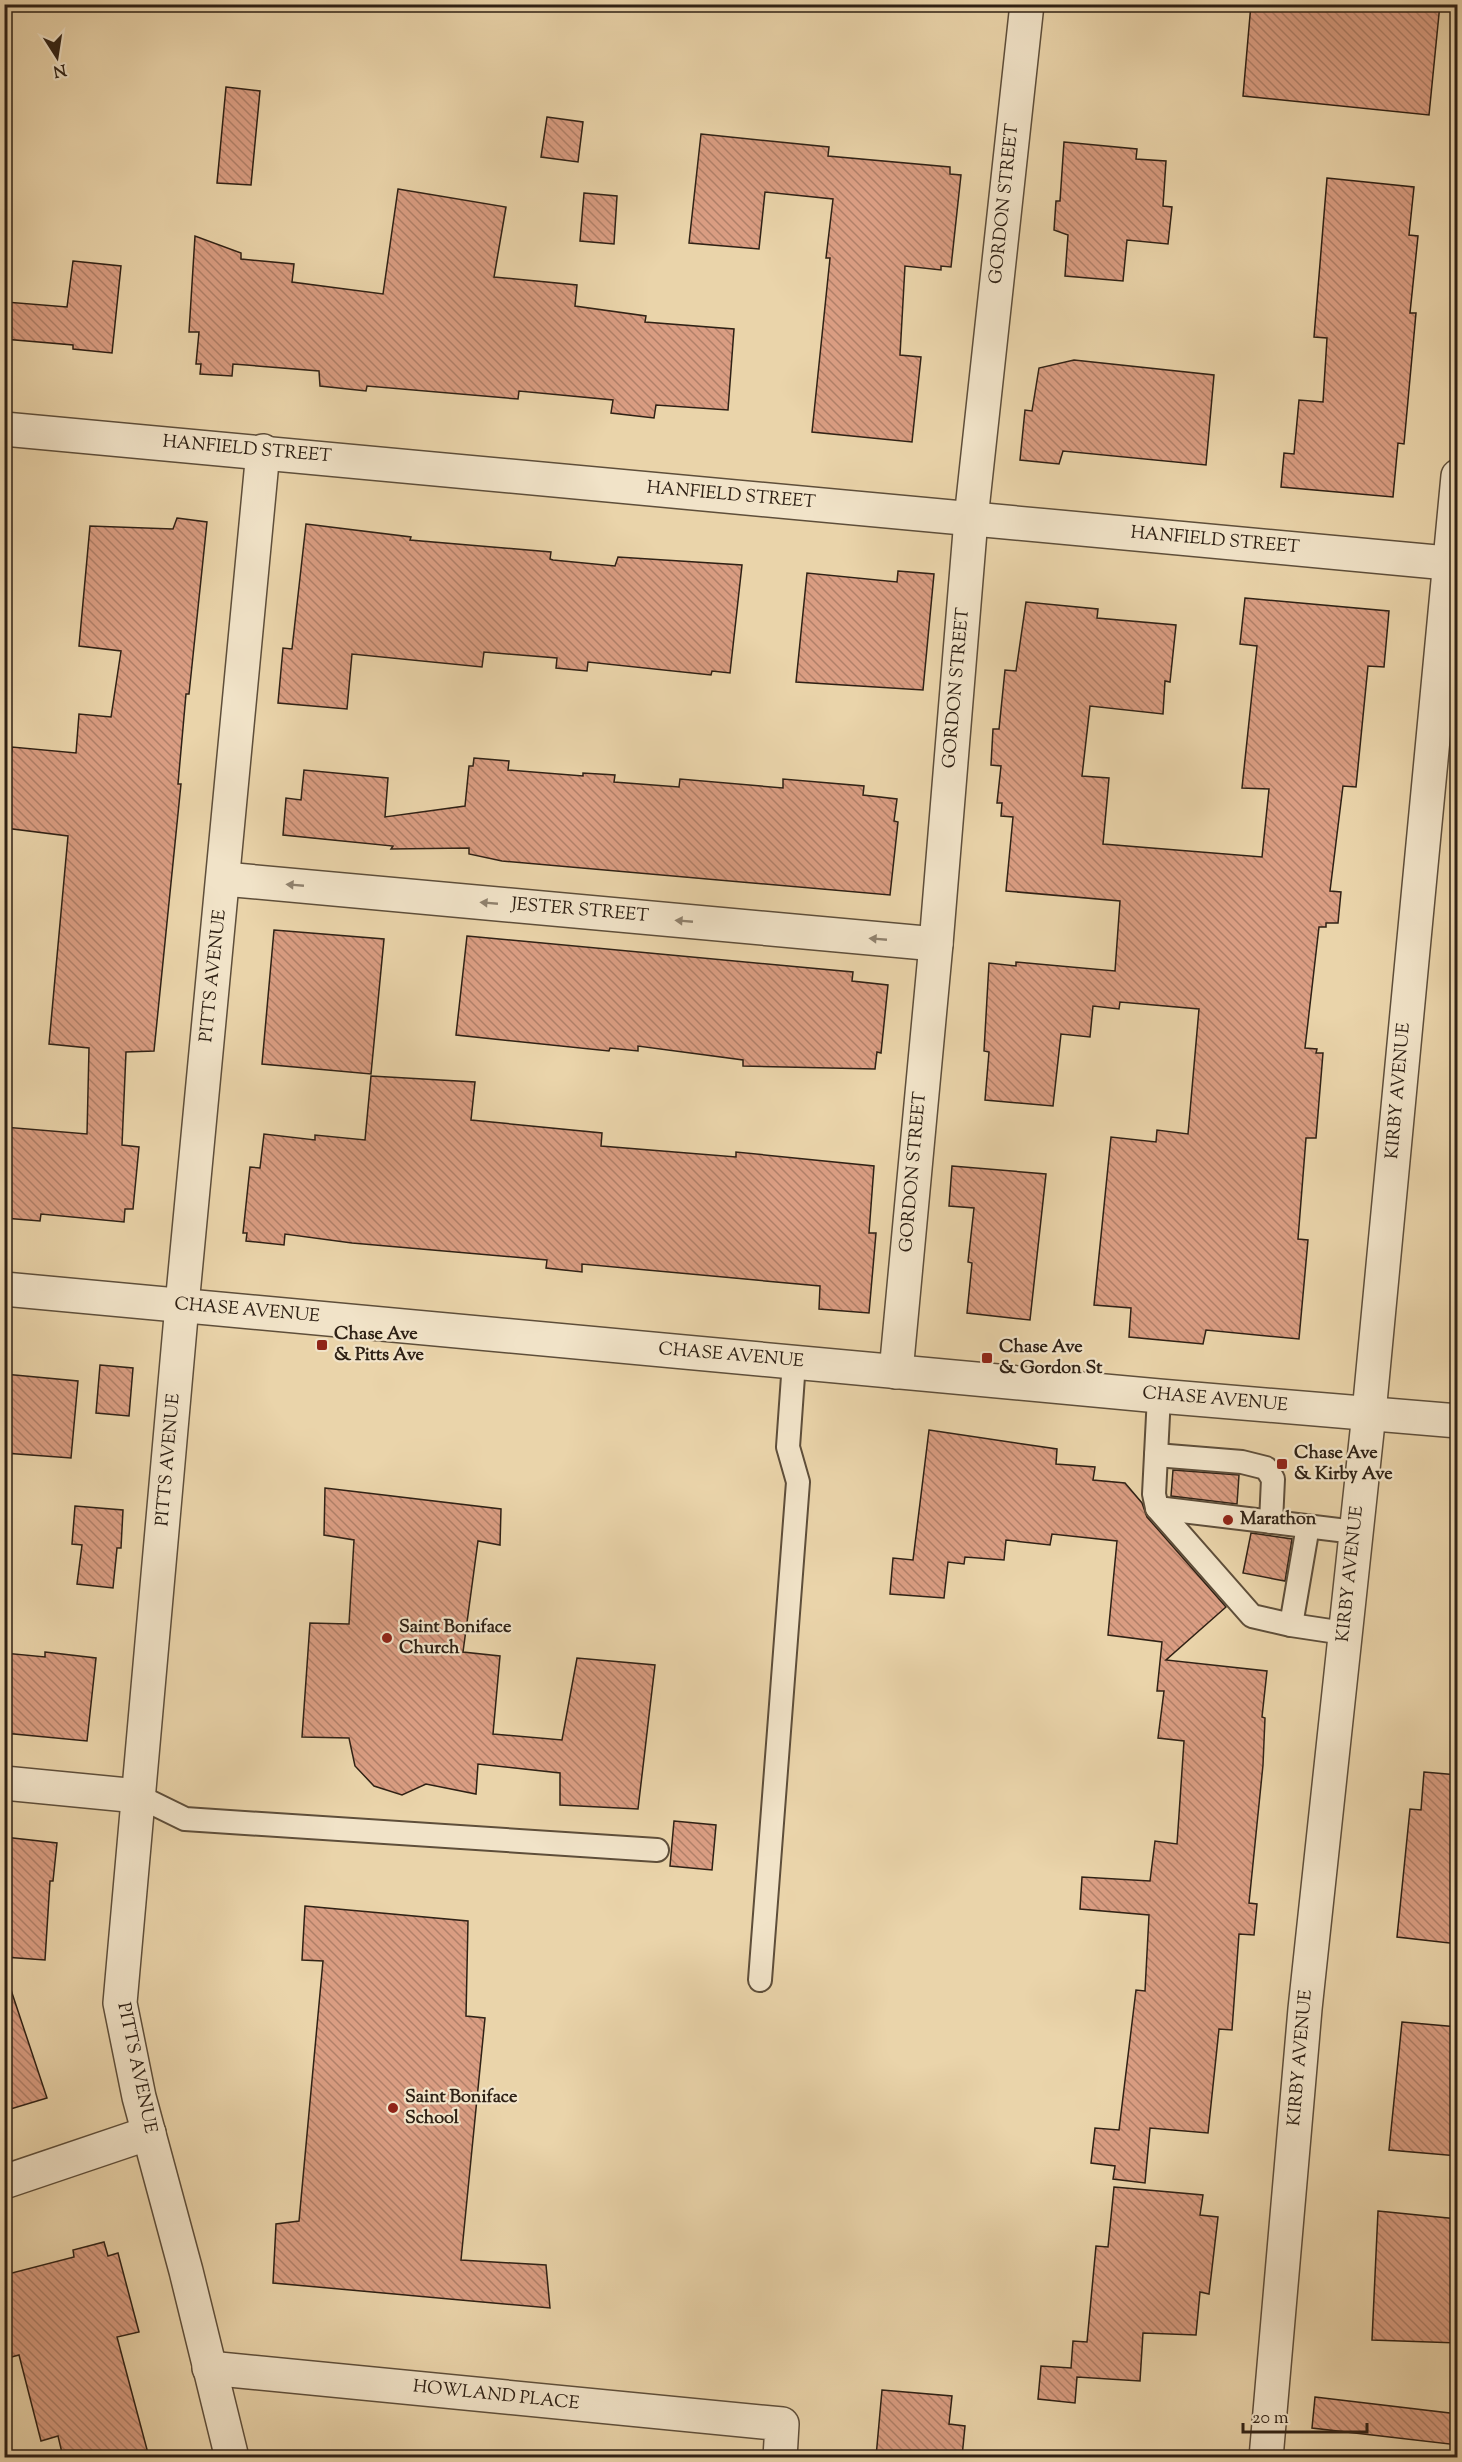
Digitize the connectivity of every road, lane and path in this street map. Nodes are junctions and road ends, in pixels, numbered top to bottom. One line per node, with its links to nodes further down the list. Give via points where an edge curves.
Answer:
1 (1027, 4): 5 (street, GORDON STREET)
2 (4, 429): 3 (street, HANFIELD STREET)
3 (263, 451): 5 (street, HANFIELD STREET); 7 (street, PITTS AVENUE)
4 (1458, 476): 6 (street, KIRBY AVENUE)
5 (971, 519): 6 (street, HANFIELD STREET); 8 (street, GORDON STREET)
6 (1453, 564): 14 (street, KIRBY AVENUE)
7 (224, 879): 8 (street, JESTER STREET, one-way to 7); 10 (street, PITTS AVENUE)
8 (936, 944): 12 (street, GORDON STREET)
9 (4, 1289): 10 (street, CHASE AVENUE)
10 (182, 1305): 11 (street, CHASE AVENUE); 24 (street, PITTS AVENUE)
11 (794, 1362): 12 (street, CHASE AVENUE); 26 (lane, via 788,1447 798,1482)
12 (896, 1371): 13 (street, CHASE AVENUE)
13 (1159, 1396): 14 (street, CHASE AVENUE); 16 (lane)
14 (1369, 1413): 15 (street, CHASE AVENUE); 20 (street, KIRBY AVENUE)
15 (1458, 1421)
16 (1156, 1455): 17 (lane); 18 (lane, via 1242,1462 1266,1468 1273,1479)
17 (1157, 1508): 18 (lane); 21 (lane, via 1252,1616)
18 (1271, 1522): 19 (lane)
19 (1308, 1526): 20 (lane); 21 (lane)
20 (1355, 1532): 22 (street, KIRBY AVENUE)
21 (1291, 1625): 22 (lane)
22 (1344, 1633): 32 (street, KIRBY AVENUE, via 1305,2009)
23 (4, 1783): 24 (street)
24 (138, 1796): 25 (lane, via 185,1819); 27 (street, PITTS AVENUE, via 120,2003)
25 (657, 1850)
26 (760, 1980)
27 (149, 2133): 28 (street); 29 (street, PITTS AVENUE)
28 (4, 2182)
29 (209, 2368): 30 (street, PITTS AVENUE); 31 (street, HOWLAND PLACE, via 782,2424)
30 (232, 2457)
31 (780, 2457)
32 (1266, 2457)

